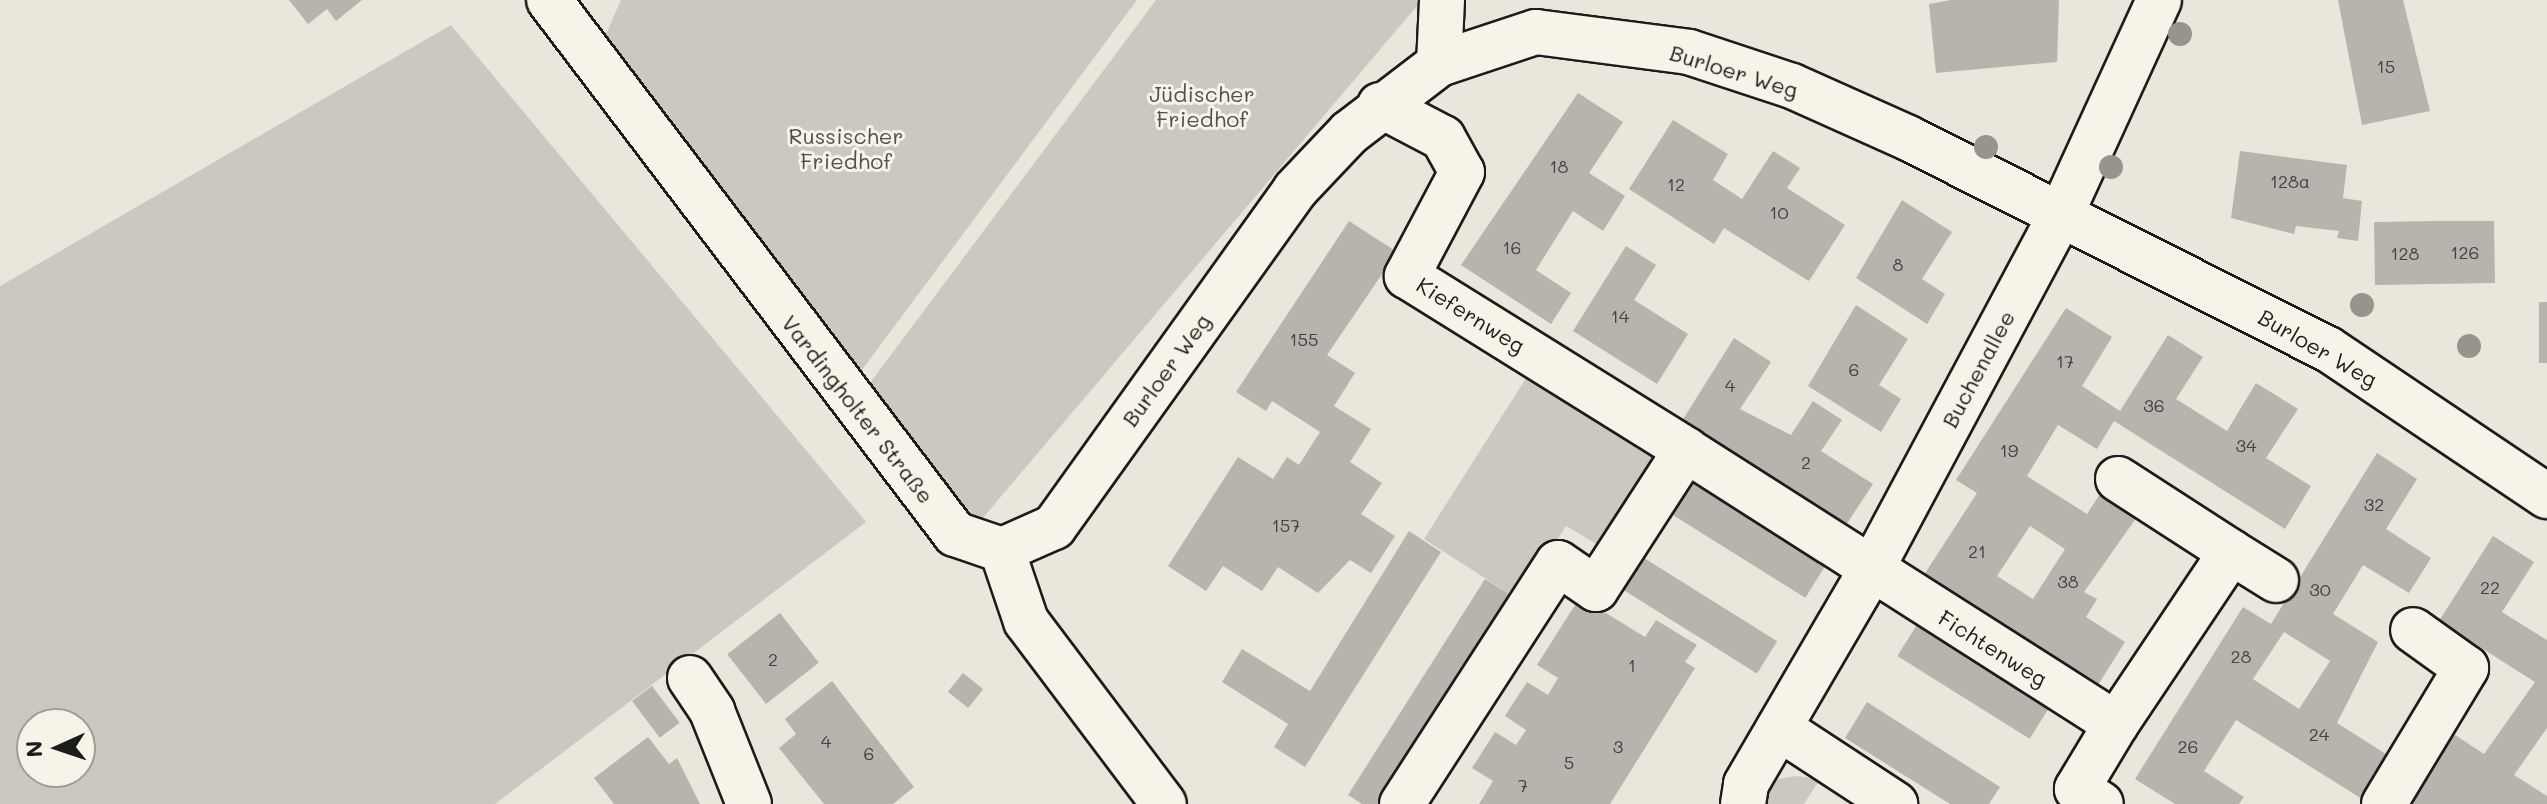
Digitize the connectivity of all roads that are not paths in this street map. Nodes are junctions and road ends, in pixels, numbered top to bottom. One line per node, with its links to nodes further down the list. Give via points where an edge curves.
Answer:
1 (549, 0): 11 (street, Vardingholter Straße, via 955,534)
2 (1442, 0): 5 (street)
3 (2159, 0): 7 (street, Buchenallee)
4 (1530, 16): 5 (street, Burloer Weg); 7 (street, Burloer Weg, via 1689,52 1778,81)
5 (1439, 64): 6 (street, Burloer Weg)
6 (1380, 105): 8 (street, Kiefernweg, via 1443,138 1462,172 1407,276); 11 (street, Burloer Weg, via 1295,190 1054,527)
7 (2062, 212): 10 (street, Burloer Weg, via 2328,349); 13 (street, Buchenallee)
8 (1686, 450): 13 (street, Kiefernweg); 21 (street, via 1596,589 1558,563)
9 (2118, 479): 12 (street)
10 (2547, 496)
11 (1002, 550): 20 (street, via 1026,621)
12 (2231, 552): 14 (street); 17 (street)
13 (1870, 572): 17 (street, Fichtenweg); 18 (street, Buchenallee)
14 (2276, 580)
15 (2413, 630): 25 (street, via 2466,668)
16 (690, 678): 19 (street, via 712,711)
17 (2116, 724): 24 (street, via 2077,789)
18 (1779, 728): 22 (street, Buchenallee, via 1746,784); 23 (street)
19 (749, 804)
20 (1164, 804)
21 (1402, 804)
22 (1743, 804)
23 (1895, 804)
24 (2101, 804)
25 (2384, 804)

